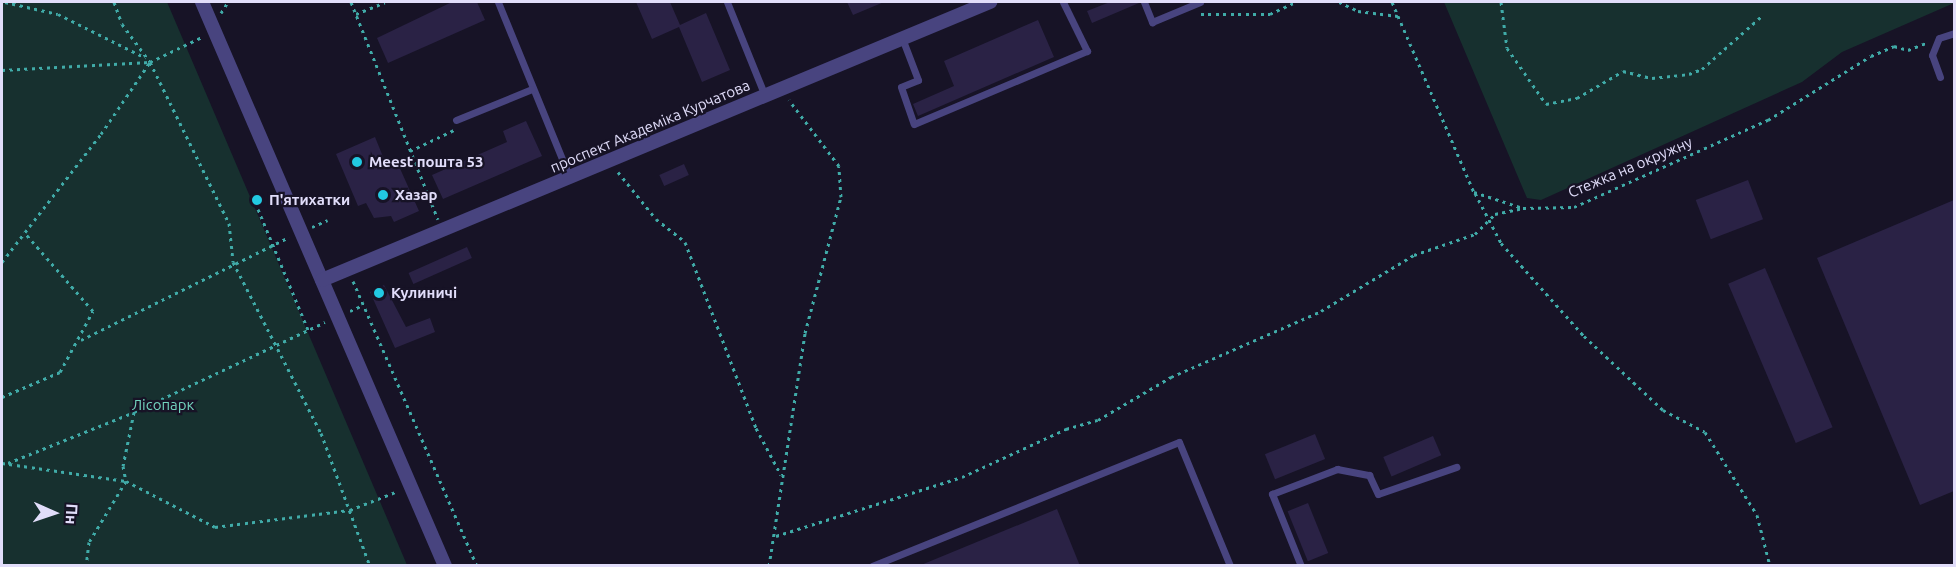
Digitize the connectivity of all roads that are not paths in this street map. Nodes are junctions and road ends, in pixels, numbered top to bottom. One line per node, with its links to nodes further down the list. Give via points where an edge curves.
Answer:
1 (202, 2): 15 (street)
2 (498, 2): 11 (lane)
3 (727, 2): 12 (lane)
4 (990, 2): 9 (street, проспект Академіка Курчатова)
5 (1063, 2): 9 (lane, via 1087,51 914,124 901,87 918,80)
6 (1144, 2): 7 (lane, via 1152,22)
7 (1200, 2)
8 (1954, 33): 10 (lane, via 1939,38 1932,55)
9 (902, 38): 12 (street, проспект Академіка Курчатова)
10 (1940, 77)
11 (532, 89): 13 (lane); 14 (lane)
12 (765, 96): 14 (street, проспект Академіка Курчатова)
13 (456, 120)
14 (570, 178): 15 (street, проспект Академіка Курчатова)
15 (322, 280): 17 (street)
16 (1456, 467): 20 (lane, via 1378,494 1369,475 1337,469 1272,494)
17 (444, 566)
18 (872, 566): 19 (lane, via 1179,442)
19 (1230, 566)
20 (1301, 566)

